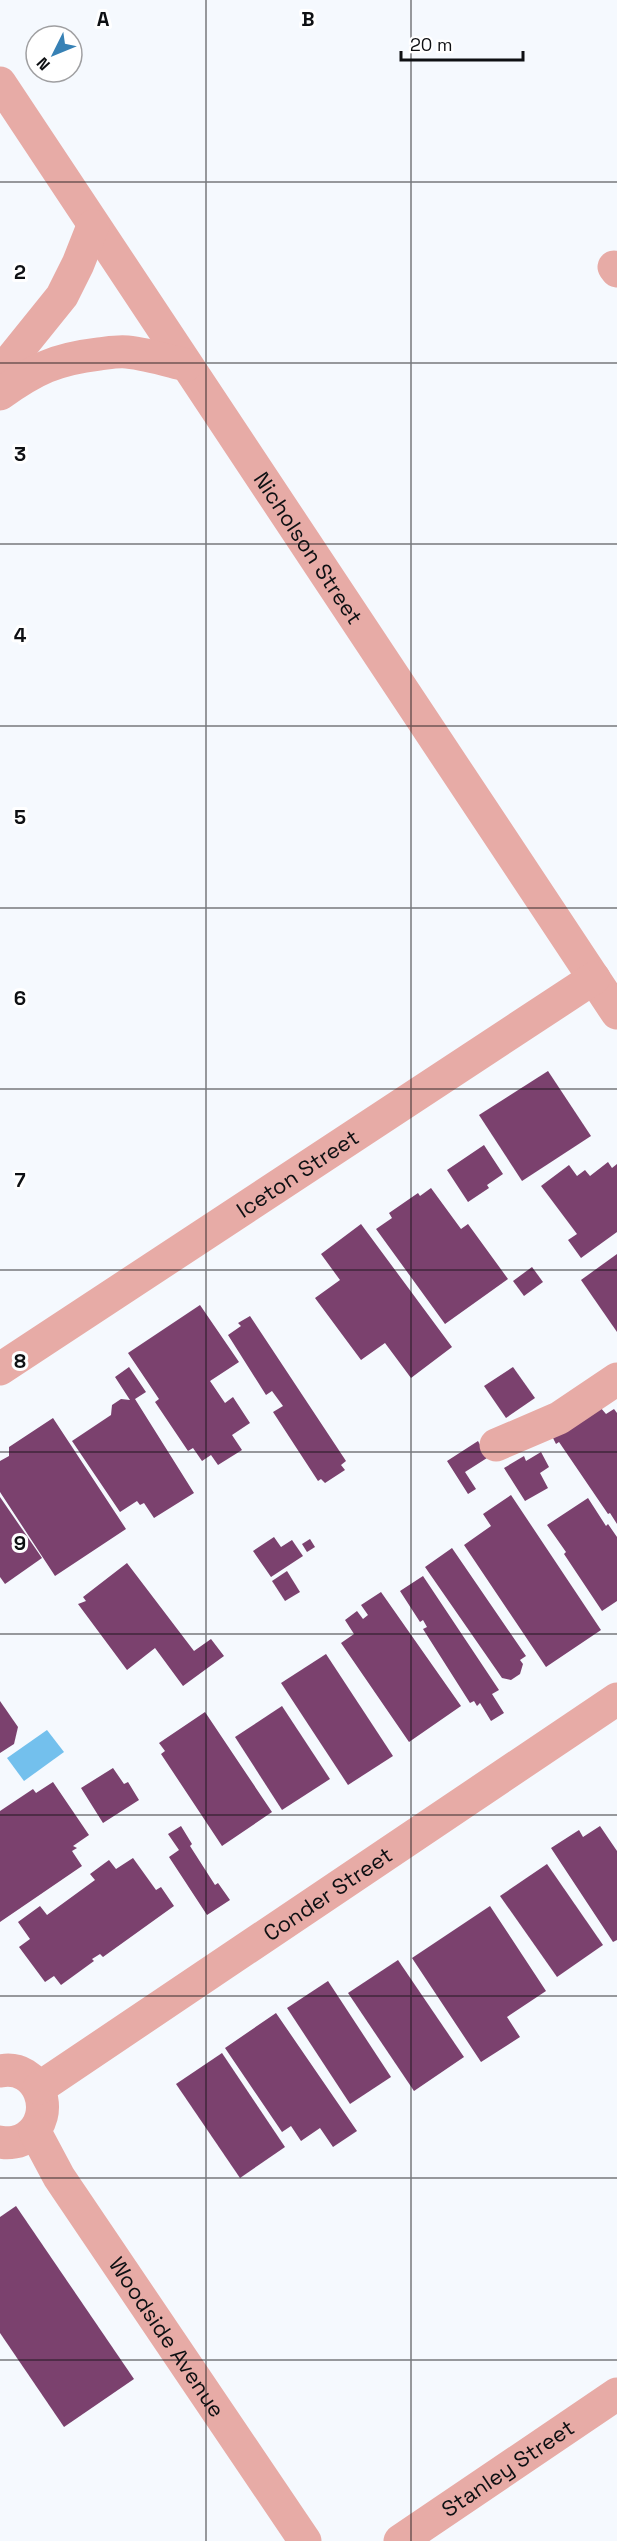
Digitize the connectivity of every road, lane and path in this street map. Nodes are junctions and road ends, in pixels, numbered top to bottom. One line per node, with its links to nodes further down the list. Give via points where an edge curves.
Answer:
1 (0, 83): 2 (street, Nicholson Street)
2 (93, 226): 3 (street, Nicholson Street); 4 (street, via 62,296)
3 (186, 365): 5 (street, via 123,351 78,357 54,362); 6 (street, Nicholson Street)
4 (0, 373)
5 (0, 394)
6 (594, 978): 7 (street, Nicholson Street); 8 (street, Iceton Street)
7 (617, 1013)
8 (0, 1369)
9 (617, 1379): 10 (street, via 559,1418)
10 (496, 1445)
11 (617, 1698): 13 (street, Conder Street)
12 (0, 2072): 13 (street, via 18,2072)
13 (39, 2088): 14 (street, via 44,2105)
14 (35, 2132): 15 (street, via 21,2141); 17 (street, Woodside Avenue, via 58,2177)
15 (0, 2142)
16 (617, 2394): 18 (street, Stanley Street)
17 (305, 2541)
18 (400, 2541)

